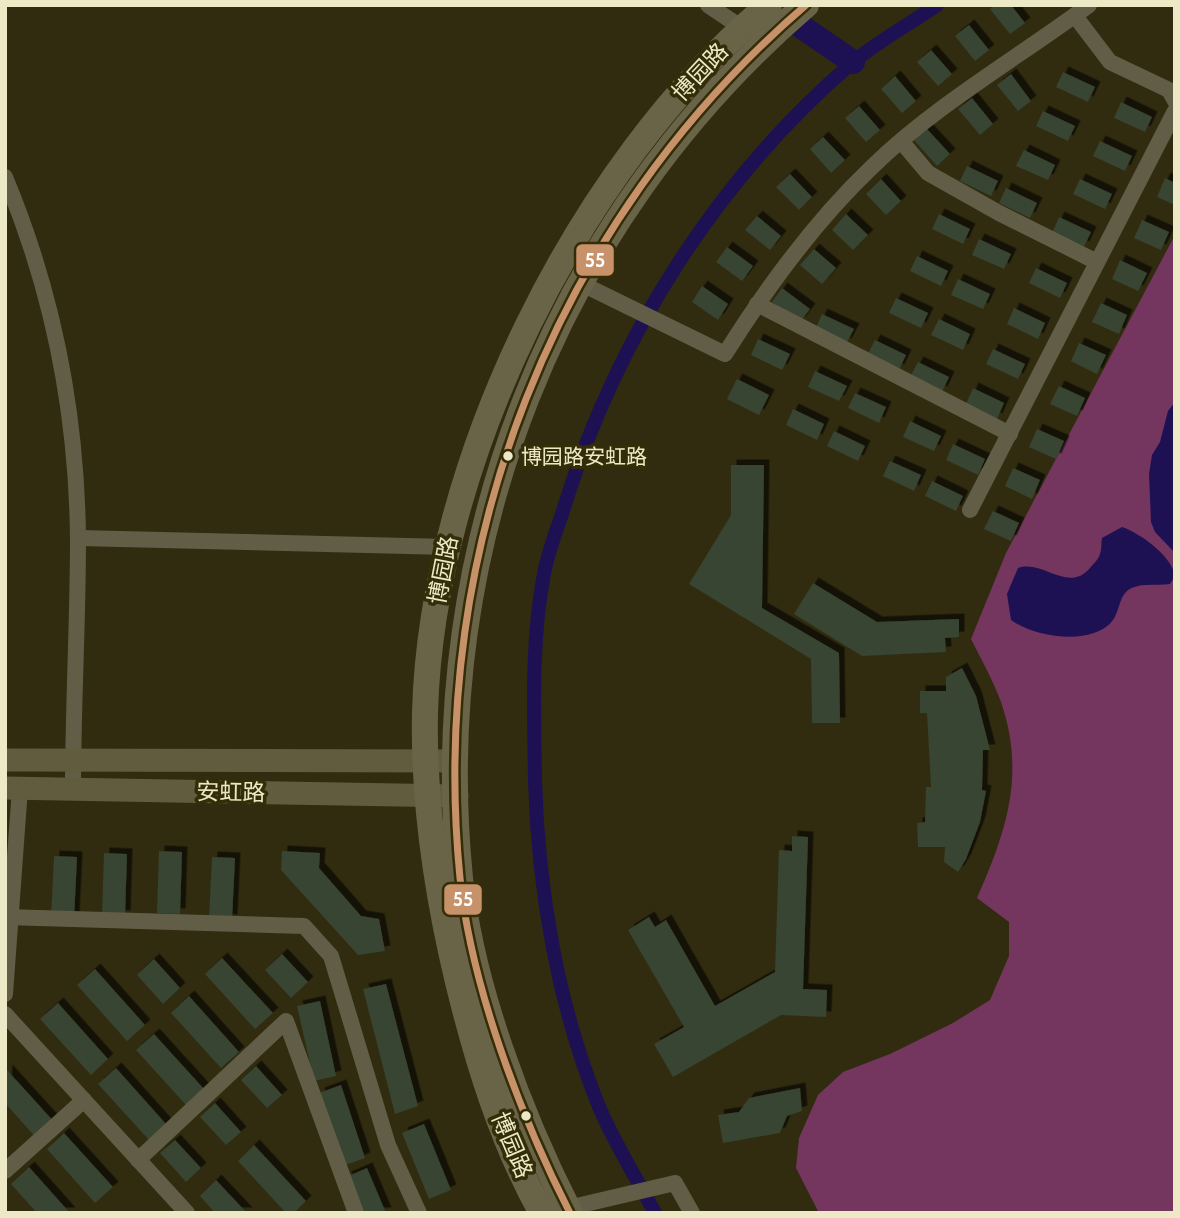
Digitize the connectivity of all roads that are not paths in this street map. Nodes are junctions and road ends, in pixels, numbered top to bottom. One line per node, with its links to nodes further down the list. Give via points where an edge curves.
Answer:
1 (708, 5): 6 (street)
2 (768, 5): 6 (main road, 博园路)
3 (806, 5): 12 (main road, 博园路, via 730,74 692,120 632,200)
4 (1089, 5): 5 (street)
5 (1075, 16): 7 (street, via 1103,56 1169,90); 9 (street)
6 (742, 28): 17 (main road, 博园路, via 676,97 581,229 495,402 454,516)
7 (1175, 101)
8 (1175, 111): 11 (street)
9 (901, 141): 11 (street, via 928,173); 13 (street, via 845,194)
10 (5, 177): 16 (street, via 29,234 56,333 71,426)
11 (1097, 262): 14 (street)
12 (580, 283): 13 (street, via 725,354); 20 (main road, 博园路, via 519,416 491,500 461,650)
13 (757, 304): 14 (street)
14 (1010, 434): 15 (street)
15 (970, 510)
16 (78, 538): 17 (street); 19 (street)
17 (448, 547): 21 (main road, 博园路, via 435,605 425,709)
18 (5, 760): 19 (main road, 安虹路)
19 (73, 761): 21 (main road, 安虹路); 23 (street)
20 (455, 761): 21 (main road, 安虹路); 25 (main road, 博园路)
21 (426, 762): 24 (main road, 博园路)
22 (13, 788): 23 (main road, 安虹路); 26 (street)
23 (73, 789): 24 (main road, 安虹路)
24 (426, 795): 25 (main road, 安虹路); 36 (main road, 博园路, via 447,935 467,1022 509,1145)
25 (457, 796): 32 (main road, 博园路, via 460,879 470,940 511,1078)
26 (9, 918): 27 (street); 35 (street, via 304,926 331,956 388,1145)
27 (5, 994)
28 (6, 1016): 29 (street)
29 (84, 1100): 30 (street); 31 (street)
30 (138, 1160): 33 (street); 34 (street, via 286,1021)
31 (5, 1171)
32 (569, 1210): 37 (street, via 675,1183)
33 (183, 1211)
34 (356, 1213)
35 (419, 1213)
36 (542, 1213)
37 (692, 1213)

